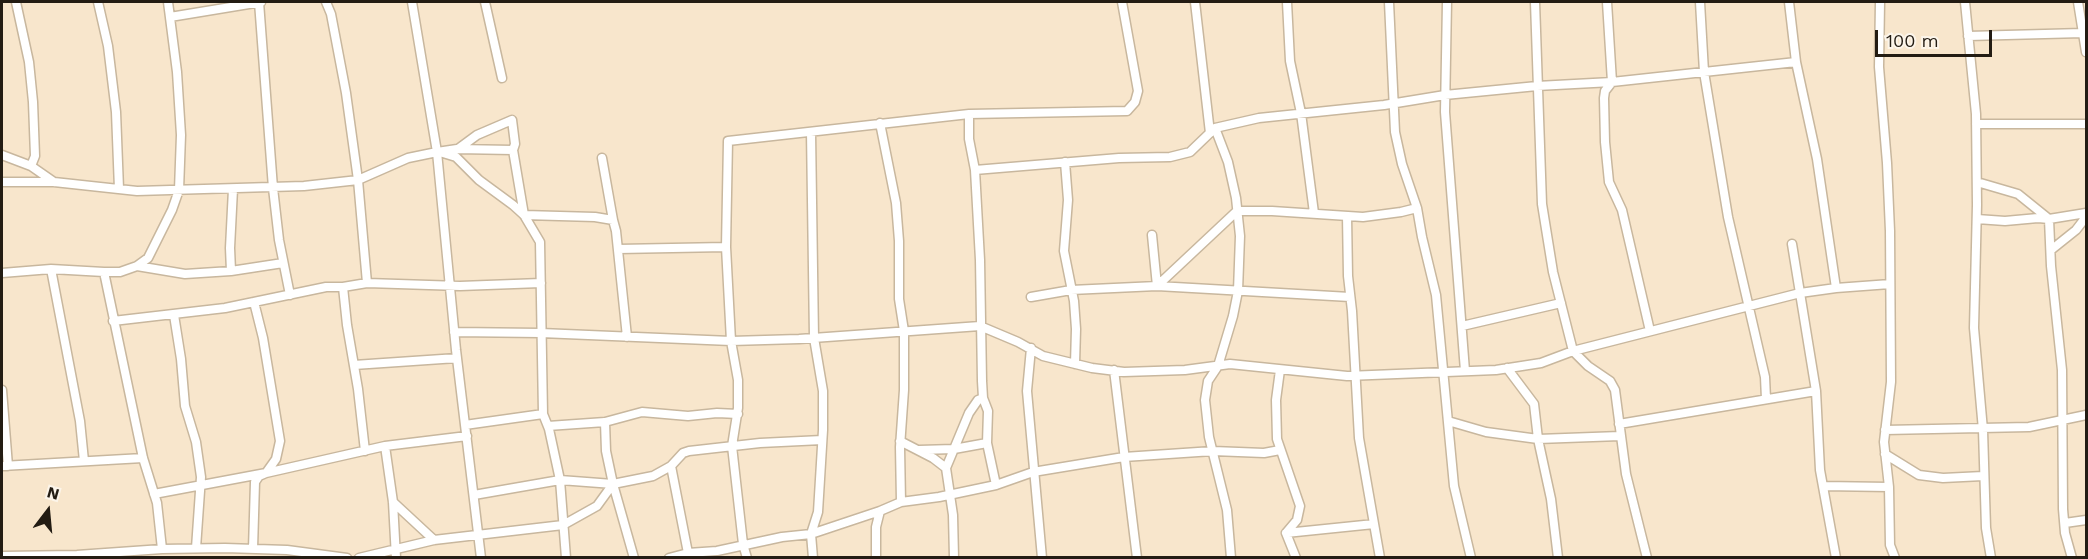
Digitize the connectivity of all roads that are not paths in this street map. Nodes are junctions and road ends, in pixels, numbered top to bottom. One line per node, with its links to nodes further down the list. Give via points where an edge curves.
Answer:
1 (16, 2): 44 (street, via 33,102 35,156)
2 (98, 2): 51 (street, via 116,112)
3 (168, 2): 20 (street)
4 (260, 2): 20 (street); 50 (street)
5 (326, 2): 46 (street, via 346,93)
6 (412, 2): 40 (street)
7 (485, 2): 26 (street)
8 (1122, 2): 32 (street, via 1138,91 1127,111)
9 (1195, 2): 36 (street)
10 (1287, 2): 31 (street, via 1290,61)
11 (1389, 2): 30 (street)
12 (1447, 2): 29 (street)
13 (1535, 2): 28 (street)
14 (1607, 2): 27 (street)
15 (1700, 2): 25 (street)
16 (1789, 2): 24 (street)
17 (1880, 2): 76 (street, via 1879,67 1887,163)
18 (1965, 2): 22 (street)
19 (2078, 2): 21 (street)
20 (170, 16): 53 (street, via 180,114)
21 (2083, 33): 22 (street); 23 (street)
22 (1968, 36): 34 (street)
23 (2086, 52)
24 (1796, 62): 25 (street); 80 (street, via 1817,159)
25 (1704, 72): 27 (street); 89 (street, via 1728,217)
26 (502, 78)
27 (1612, 82): 28 (street); 95 (street, via 1605,91 1609,182 1622,210)
28 (1537, 86): 29 (street); 88 (street, via 1542,204)
29 (1445, 95): 30 (street); 93 (street)
30 (1392, 104): 31 (street); 54 (street, via 1400,153)
31 (1301, 112): 36 (street); 56 (street)
32 (969, 114): 33 (street); 45 (street)
33 (880, 123): 37 (street); 94 (street, via 896,203 899,300)
34 (1976, 124): 35 (street); 49 (street)
35 (2086, 124)
36 (1213, 130): 43 (street, via 1190,152 1170,157); 55 (street, via 1228,162)
37 (811, 132): 65 (street, via 728,141); 99 (street)
38 (458, 149): 39 (street); 39 (street, via 477,135 512,120); 40 (street)
39 (513, 150): 57 (street)
40 (436, 152): 46 (street, via 408,158); 57 (street, via 456,157); 77 (street)
41 (2, 155): 44 (street)
42 (602, 158): 62 (street)
43 (1065, 162): 45 (street); 81 (street, via 1068,200 1064,252)
44 (31, 166): 48 (street)
45 (975, 170): 92 (street)
46 (358, 180): 50 (street); 74 (street)
47 (2, 182): 48 (street)
48 (54, 182): 51 (street)
49 (1977, 182): 60 (street); 61 (street, via 2018,194)
50 (273, 188): 52 (street); 68 (street)
51 (119, 189): 53 (street)
52 (233, 189): 53 (street); 71 (street)
53 (179, 190): 69 (street, via 148,258)
54 (1417, 208): 59 (street, via 1401,213); 110 (street, via 1436,295)
55 (1237, 211): 56 (street); 78 (street); 82 (street)
56 (1314, 213): 59 (street)
57 (524, 215): 62 (street); 75 (street, via 540,242)
58 (2086, 215): 61 (street); 67 (street, via 2076,230)
59 (1347, 216): 86 (street)
60 (1977, 219): 61 (street); 127 (street, via 1974,328)
61 (2049, 219): 67 (street)
62 (613, 220): 66 (street)
63 (1152, 235): 78 (street)
64 (1792, 244): 83 (street)
65 (726, 247): 66 (street); 100 (street)
66 (618, 249): 98 (street)
67 (2051, 250): 122 (street, via 2062,370)
68 (283, 263): 71 (street); 84 (street)
69 (137, 266): 71 (street, via 185,274); 72 (street)
70 (51, 269): 72 (street); 73 (street); 144 (street)
71 (231, 271)
72 (104, 272): 91 (street)
73 (2, 273)
74 (367, 283): 77 (street); 79 (street)
75 (541, 283): 77 (street); 97 (street)
76 (1890, 284): 80 (street); 126 (street, via 1891,382)
77 (451, 286): 96 (street)
78 (1157, 286): 81 (street); 82 (street)
79 (343, 287): 84 (street); 105 (street)
80 (1836, 288): 83 (street)
81 (1071, 290): 85 (street); 104 (street)
82 (1239, 291): 86 (street); 106 (street)
83 (1800, 293): 89 (street); 114 (street)
84 (290, 295): 87 (street)
85 (1031, 297)
86 (1350, 297): 112 (street)
87 (254, 302): 90 (street); 149 (street, via 280,435 276,459)
88 (1561, 303): 93 (street); 102 (street)
89 (1748, 305): 95 (street); 116 (street, via 1765,377)
90 (174, 315): 91 (street); 154 (street, via 184,406 196,441)
91 (114, 321): 143 (street)
92 (980, 326): 94 (street); 101 (street); 115 (street)
93 (1462, 326): 111 (street)
94 (904, 331): 99 (street); 132 (street)
95 (1650, 331): 102 (street)
96 (454, 332): 97 (street); 103 (street)
97 (541, 333): 98 (street); 117 (street)
98 (627, 337): 100 (street)
99 (814, 338): 100 (street); 131 (street, via 823,392)
100 (732, 341): 118 (street)
101 (1031, 348): 104 (street, via 1043,356); 148 (street, via 1027,391)
102 (1573, 351): 107 (street, via 1541,363); 123 (street, via 1610,381 1615,390)
103 (457, 358): 105 (street); 124 (street)
104 (1075, 364): 108 (street)
105 (354, 365): 139 (street)
106 (1218, 366): 108 (street); 109 (street); 140 (street, via 1208,381 1205,400)
107 (1507, 368): 111 (street); 130 (street, via 1534,404)
108 (1114, 370): 142 (street)
109 (1280, 370): 112 (street); 138 (street, via 1276,400)
110 (1444, 371): 111 (street); 112 (street); 120 (street)
111 (1465, 371)
112 (1355, 376): 165 (street, via 1359,438)
113 (2, 390): 145 (street)
114 (1816, 391): 116 (street); 155 (street)
115 (983, 398): 133 (street, via 988,411); 136 (street, via 969,413)
116 (1766, 399): 123 (street)
117 (543, 414): 124 (street); 125 (street)
118 (738, 414): 121 (street, via 688,416 642,412); 135 (street)
119 (2086, 415): 122 (street)
120 (1448, 421): 130 (street, via 1486,432); 194 (street, via 1454,486)
121 (605, 422): 125 (street); 152 (street)
122 (2062, 422): 127 (street); 164 (street)
123 (1619, 424): 129 (street)
124 (465, 426): 128 (street)
125 (548, 426): 151 (street)
126 (1886, 430): 127 (street); 141 (street)
127 (1983, 430): 150 (street)
128 (467, 436): 134 (street); 159 (street)
129 (1620, 436): 130 (street); 196 (street)
130 (1538, 439): 195 (street, via 1551,499)
131 (822, 440): 135 (street); 168 (street, via 818,512)
132 (900, 441): 137 (street); 161 (street)
133 (987, 443): 136 (street); 153 (street)
134 (385, 446): 139 (street); 160 (street)
135 (732, 446): 146 (street, via 683,453); 171 (street)
136 (954, 449): 137 (street); 147 (street)
137 (917, 450): 147 (street)
138 (1280, 450): 140 (street); 167 (street, via 1300,506 1297,520)
139 (365, 451): 149 (street)
140 (1213, 451): 142 (street); 191 (street, via 1227,510)
141 (1885, 454): 150 (street, via 1918,476); 156 (street)
142 (1124, 457): 148 (street); 190 (street)
143 (143, 458): 144 (street); 157 (street)
144 (84, 461): 145 (street)
145 (5, 466)
146 (671, 466): 152 (street, via 653,476); 176 (street)
147 (946, 468): 158 (street)
148 (1033, 472): 153 (street); 189 (street)
149 (266, 473): 154 (street); 174 (street, via 255,482)
150 (1983, 476): 199 (street)
151 (560, 480): 152 (street); 159 (street); 166 (street)
152 (613, 484): 166 (street, via 597,506); 183 (street)
153 (996, 485): 158 (street)
154 (201, 486): 157 (street); 172 (street)
155 (1823, 486): 156 (street); 197 (street)
156 (1889, 487): 198 (street, via 1890,545)
157 (154, 494): 173 (street)
158 (949, 494): 161 (street); 188 (street)
159 (474, 495): 169 (street)
160 (393, 502): 170 (street); 175 (street)
161 (901, 502): 162 (street)
162 (880, 511): 168 (street); 187 (street)
163 (2086, 520): 164 (street)
164 (2065, 523): 200 (street)
165 (1374, 524): 167 (street); 193 (street)
166 (563, 525): 169 (street); 182 (street)
167 (1287, 533): 192 (street)
168 (811, 534): 171 (street); 186 (street)
169 (479, 536): 170 (street); 181 (street)
170 (434, 540): 175 (street)
171 (743, 544): 176 (street); 185 (street)
172 (196, 548): 173 (street); 174 (street)
173 (162, 549): 178 (street)
174 (253, 549): 179 (street)
175 (396, 553): 180 (street)
176 (688, 553): 184 (street)
177 (2, 556): 178 (street)
178 (92, 556)
179 (347, 558)
180 (359, 558)
181 (481, 558)
182 (566, 558)
183 (634, 558)
184 (669, 558)
185 (747, 558)
186 (813, 558)
187 (876, 558)
188 (954, 558)
189 (1042, 558)
190 (1137, 558)
191 (1231, 558)
192 (1296, 558)
193 (1380, 558)
194 (1471, 558)
195 (1557, 558)
196 (1647, 558)
197 (1836, 558)
198 (1895, 558)
199 (1991, 558)
200 (2072, 558)

